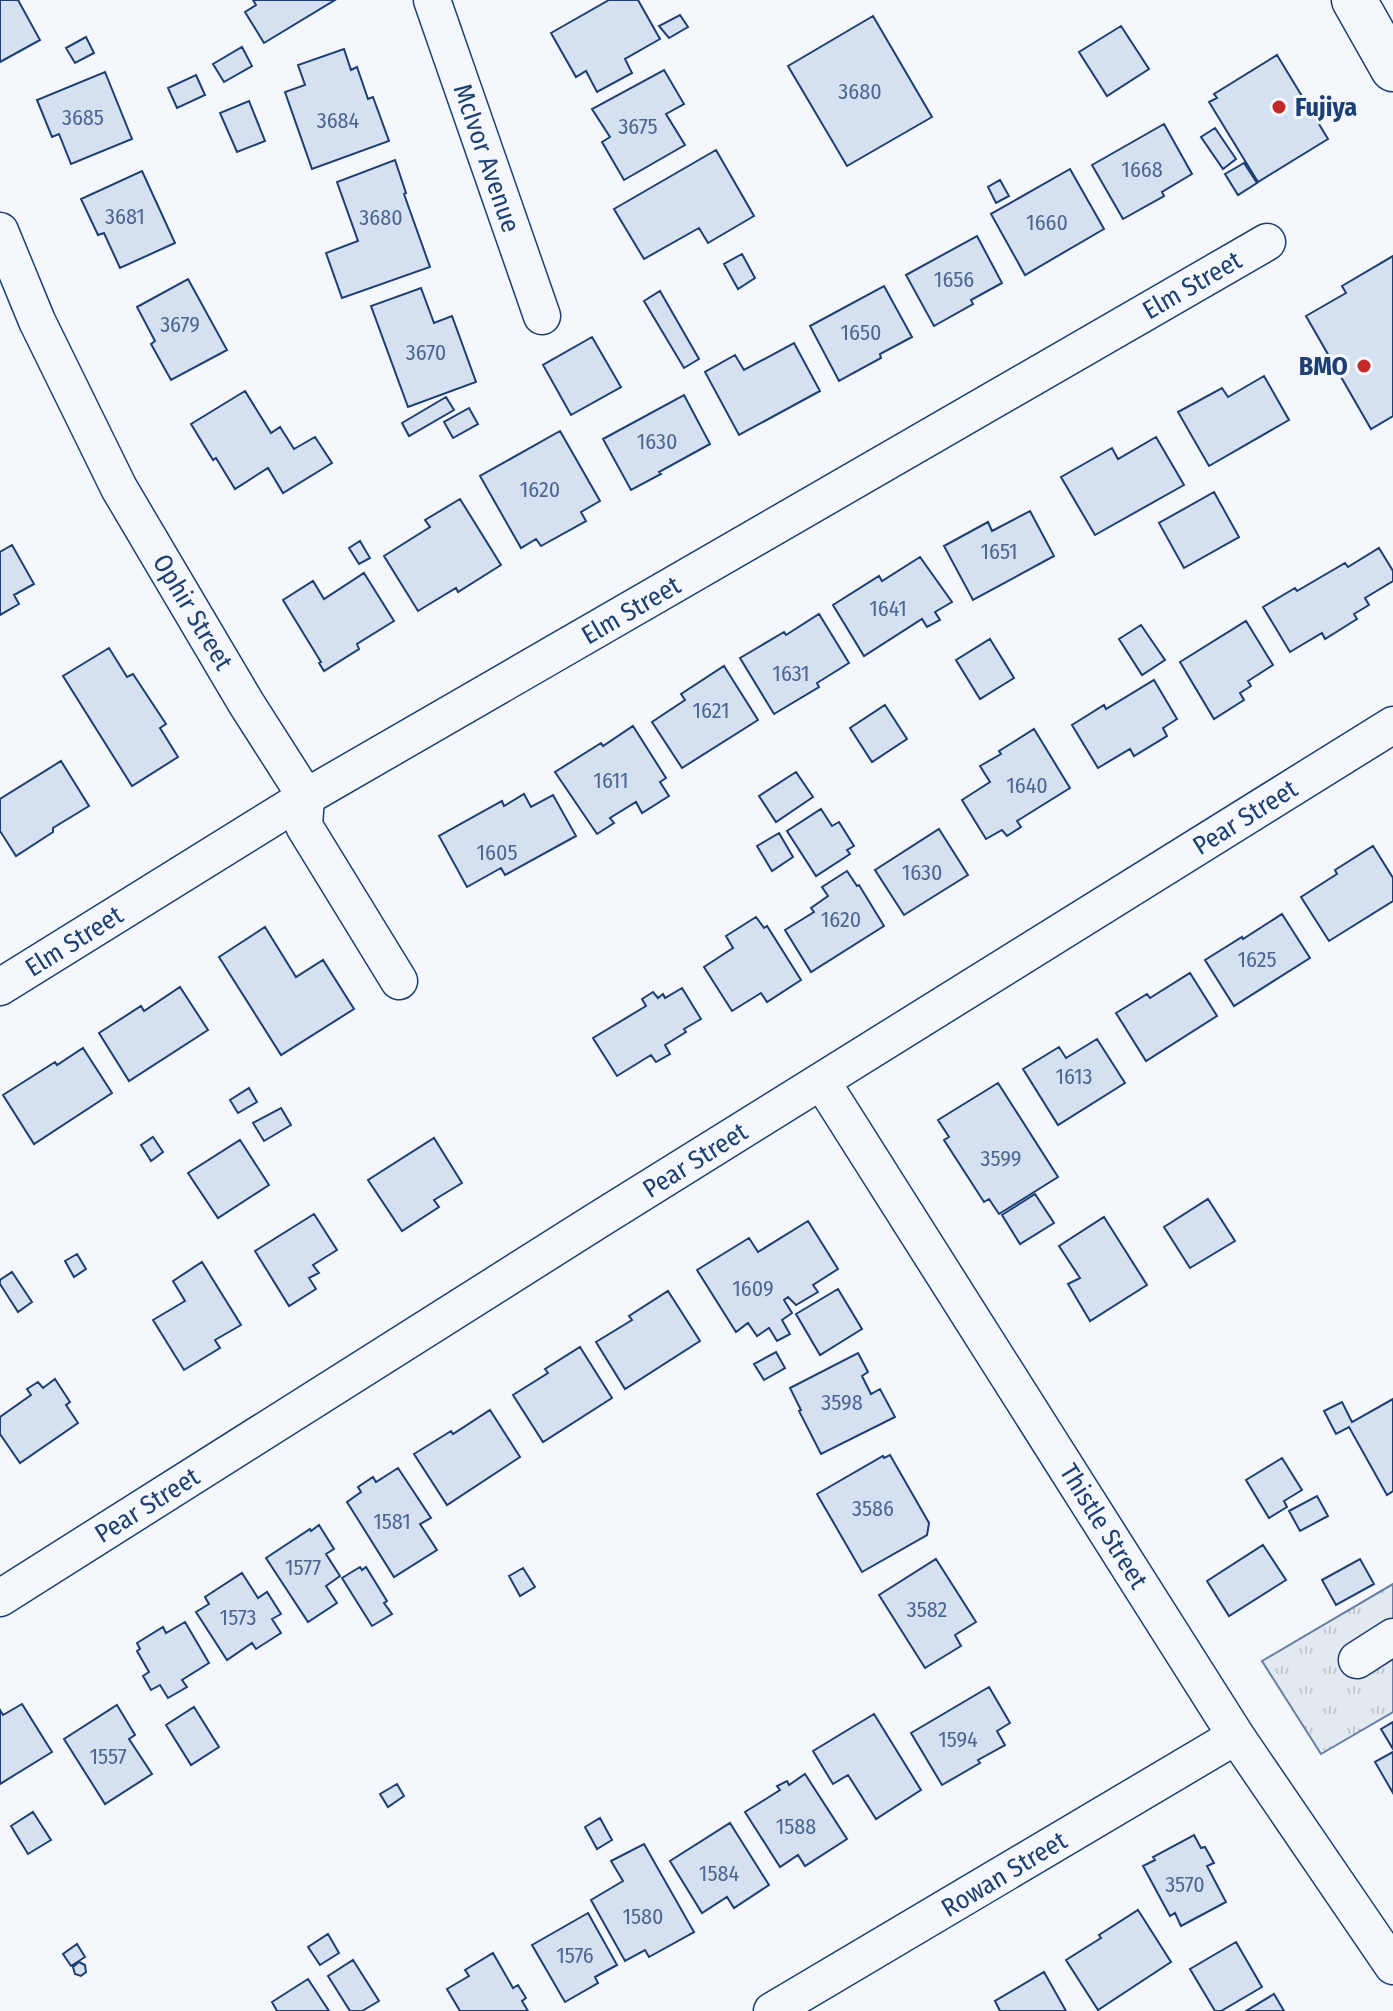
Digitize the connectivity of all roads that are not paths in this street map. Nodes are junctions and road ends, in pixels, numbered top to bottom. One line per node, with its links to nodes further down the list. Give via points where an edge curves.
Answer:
1 (432, 0): 6 (street, McIvor Avenue)
2 (1354, 0): 3 (main road)
3 (1393, 69)
4 (0, 231): 8 (street, Ophir Street, via 37,321 119,488)
5 (1267, 242): 8 (street, Elm Street)
6 (542, 316)
7 (1393, 725): 11 (street, Pear Street)
8 (306, 797): 9 (street, Ophir Street, via 304,826); 10 (street, Elm Street)
9 (399, 981)
10 (0, 987)
11 (822, 1082): 12 (street, Pear Street); 15 (street, Thistle Street)
12 (0, 1598)
13 (1393, 1637): 14 (street)
14 (1357, 1660)
15 (1236, 1736): 16 (street, Thistle Street); 17 (street, Rowan Street)
16 (1393, 1966)
17 (772, 2011)

